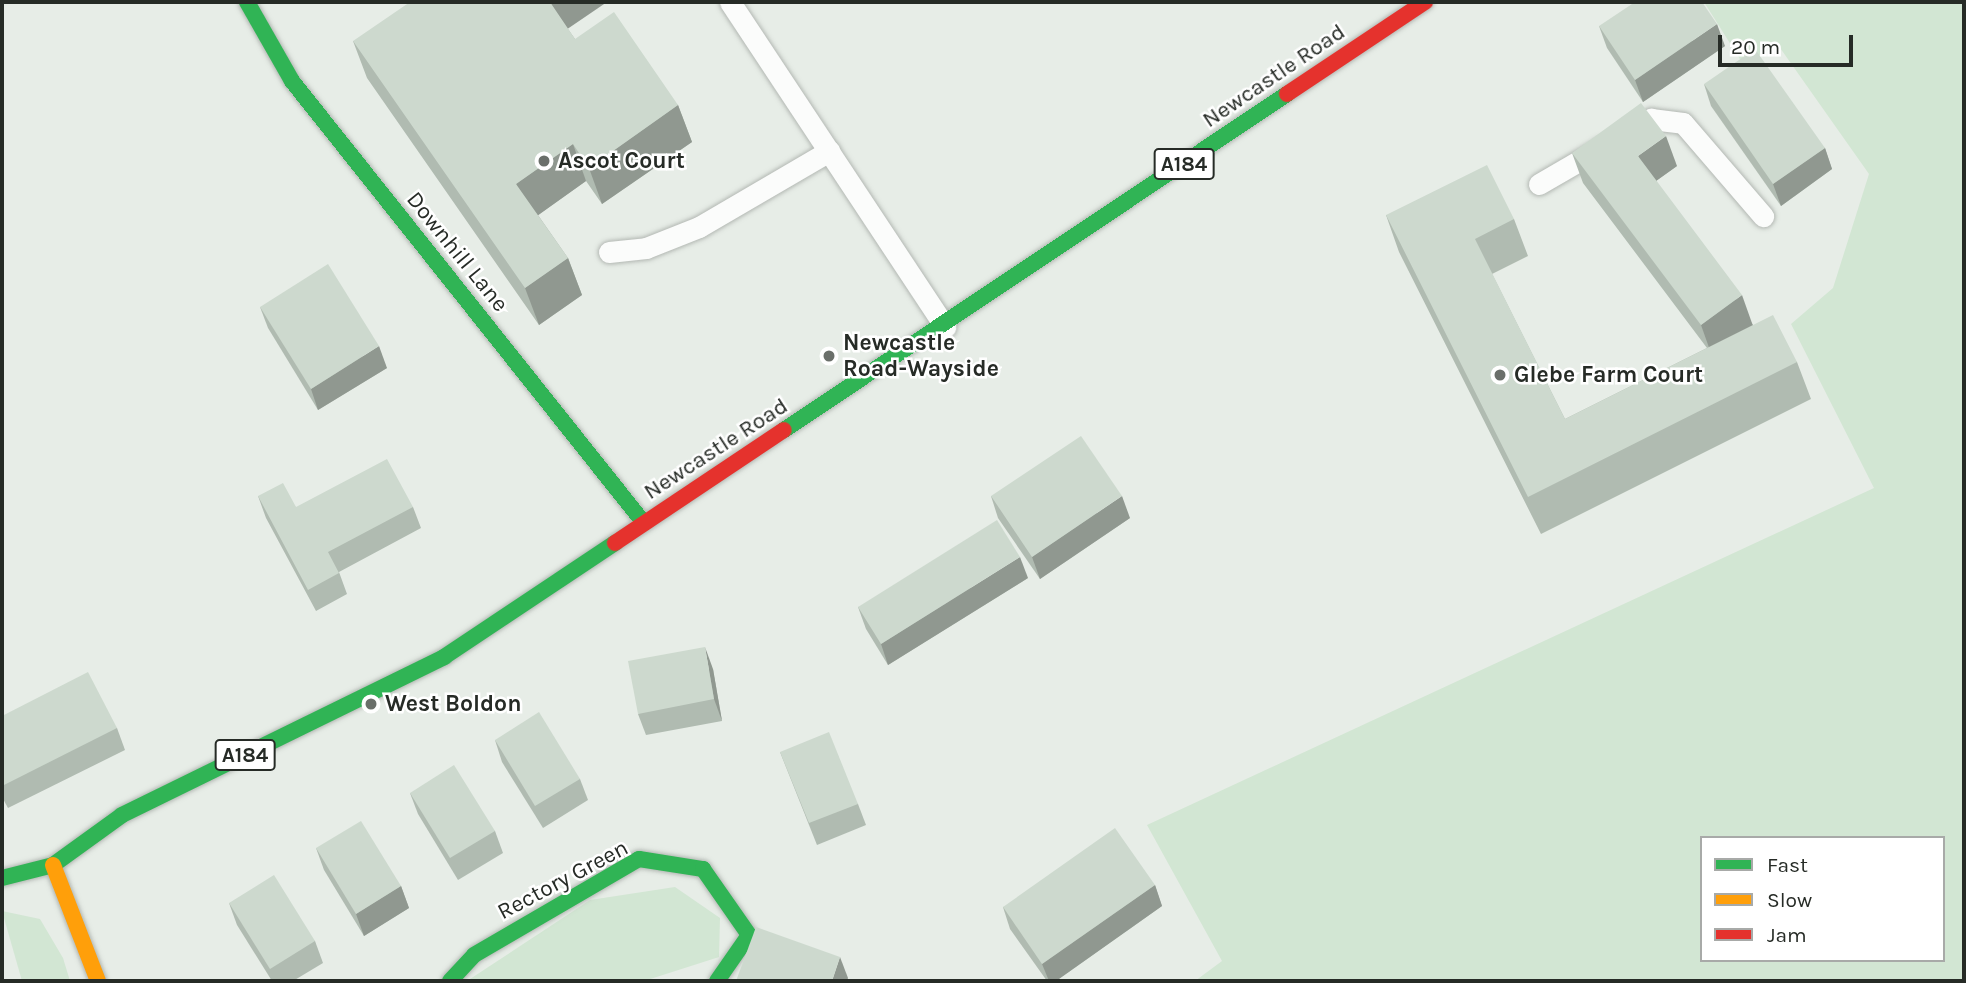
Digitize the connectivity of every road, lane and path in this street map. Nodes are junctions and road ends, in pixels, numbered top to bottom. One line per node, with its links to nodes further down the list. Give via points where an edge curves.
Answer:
1 (247, 2): 9 (main road, Downhill Lane, via 292,81)
2 (730, 2): 4 (lane)
3 (1425, 2): 8 (main road, Newcastle Road / A184)
4 (829, 151): 7 (lane, via 699,227 646,248); 8 (lane)
5 (1539, 184): 6 (lane, via 1651,119 1683,123)
6 (1763, 216)
7 (609, 252)
8 (944, 327): 9 (main road, Newcastle Road / A184)
9 (644, 523): 10 (main road, Newcastle Road / A184, via 444,657 122,815)
10 (53, 865): 11 (main road, Newcastle Road / A184); 12 (main road)
11 (2, 878)
12 (98, 981)
13 (450, 981): 14 (main road, Rectory Green, via 474,954 639,859 703,869 749,935)
14 (717, 981)

